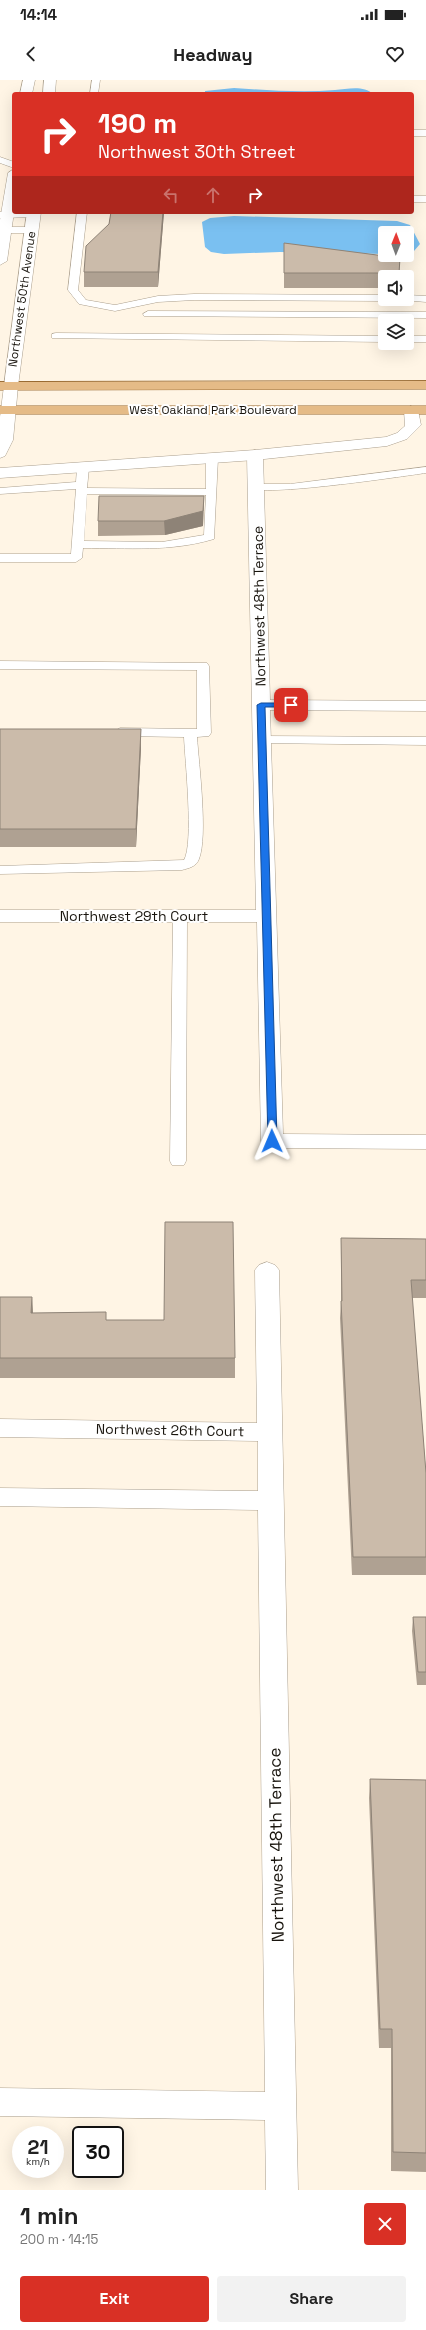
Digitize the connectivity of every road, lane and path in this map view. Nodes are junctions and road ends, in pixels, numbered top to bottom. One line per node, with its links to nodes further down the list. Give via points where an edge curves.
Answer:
1 (29, 80): 4 (street)
2 (50, 80): 5 (street)
3 (96, 80): 6 (lane)
4 (26, 92)
5 (49, 92)
6 (94, 92)
7 (414, 133): 8 (lane)
8 (426, 133)
9 (0, 160): 10 (lane)
10 (12, 165)
11 (12, 167): 12 (lane)
12 (0, 170)
13 (12, 183): 18 (street, Northwest 50th Avenue)
14 (414, 199): 15 (lane)
15 (426, 200)
16 (82, 214): 20 (lane, via 73,290 83,302 115,308 158,299 194,296)
17 (33, 220): 18 (street); 32 (street, Northwest 50th Avenue)
18 (4, 222): 19 (street, Northwest 50th Avenue)
19 (0, 261)
20 (269, 298): 21 (lane); 26 (lane)
21 (378, 298)
22 (414, 298): 23 (lane)
23 (426, 299)
24 (148, 314): 26 (lane)
25 (426, 315): 26 (lane)
26 (271, 326): 27 (lane); 28 (lane)
27 (56, 336)
28 (378, 338)
29 (414, 339): 30 (lane)
30 (426, 339)
31 (426, 385): 32 (main road, West Oakland Park Boulevard)
32 (5, 386): 33 (street, Northwest 50th Avenue)
33 (4, 410): 34 (main road, West Oakland Park Boulevard); 35 (street, Northwest 50th Avenue, via 5,440)
34 (418, 410): 36 (street, via 413,425 404,436 387,441)
35 (0, 453)
36 (255, 455): 37 (street); 42 (street, Northwest 48th Terrace)
37 (212, 458): 38 (street); 44 (lane)
38 (83, 468): 40 (street); 41 (lane)
39 (426, 470): 42 (lane, via 290,487)
40 (0, 473)
41 (81, 488): 43 (lane); 44 (lane); 45 (lane)
42 (256, 488): 48 (street, Northwest 48th Terrace)
43 (0, 491)
44 (212, 492): 45 (lane, via 210,537 172,544)
45 (78, 544): 46 (lane, via 76,558)
46 (0, 558)
47 (0, 665): 51 (lane, via 203,666 206,732)
48 (261, 705): 49 (street); 52 (street, Northwest 48th Terrace)
49 (426, 706)
50 (108, 732): 51 (lane)
51 (190, 733): 54 (lane, via 194,839 189,864)
52 (262, 740): 53 (lane); 57 (street, Northwest 48th Terrace)
53 (426, 741)
54 (0, 870)
55 (0, 916): 56 (street, Northwest 29th Court)
56 (180, 916): 57 (street, Northwest 29th Court); 59 (lane)
57 (267, 916): 58 (street, Northwest 48th Terrace, via 272,1141)
58 (426, 1142)
59 (178, 1161)
60 (267, 1270): 62 (street)
61 (0, 1428): 62 (street, Northwest 26th Court)
62 (270, 1432): 64 (street)
63 (0, 1497): 64 (street)
64 (271, 1500): 66 (street, Northwest 48th Terrace)
65 (0, 2102): 66 (street)
66 (280, 2106): 67 (street, Northwest 48th Terrace)
67 (282, 2190)

